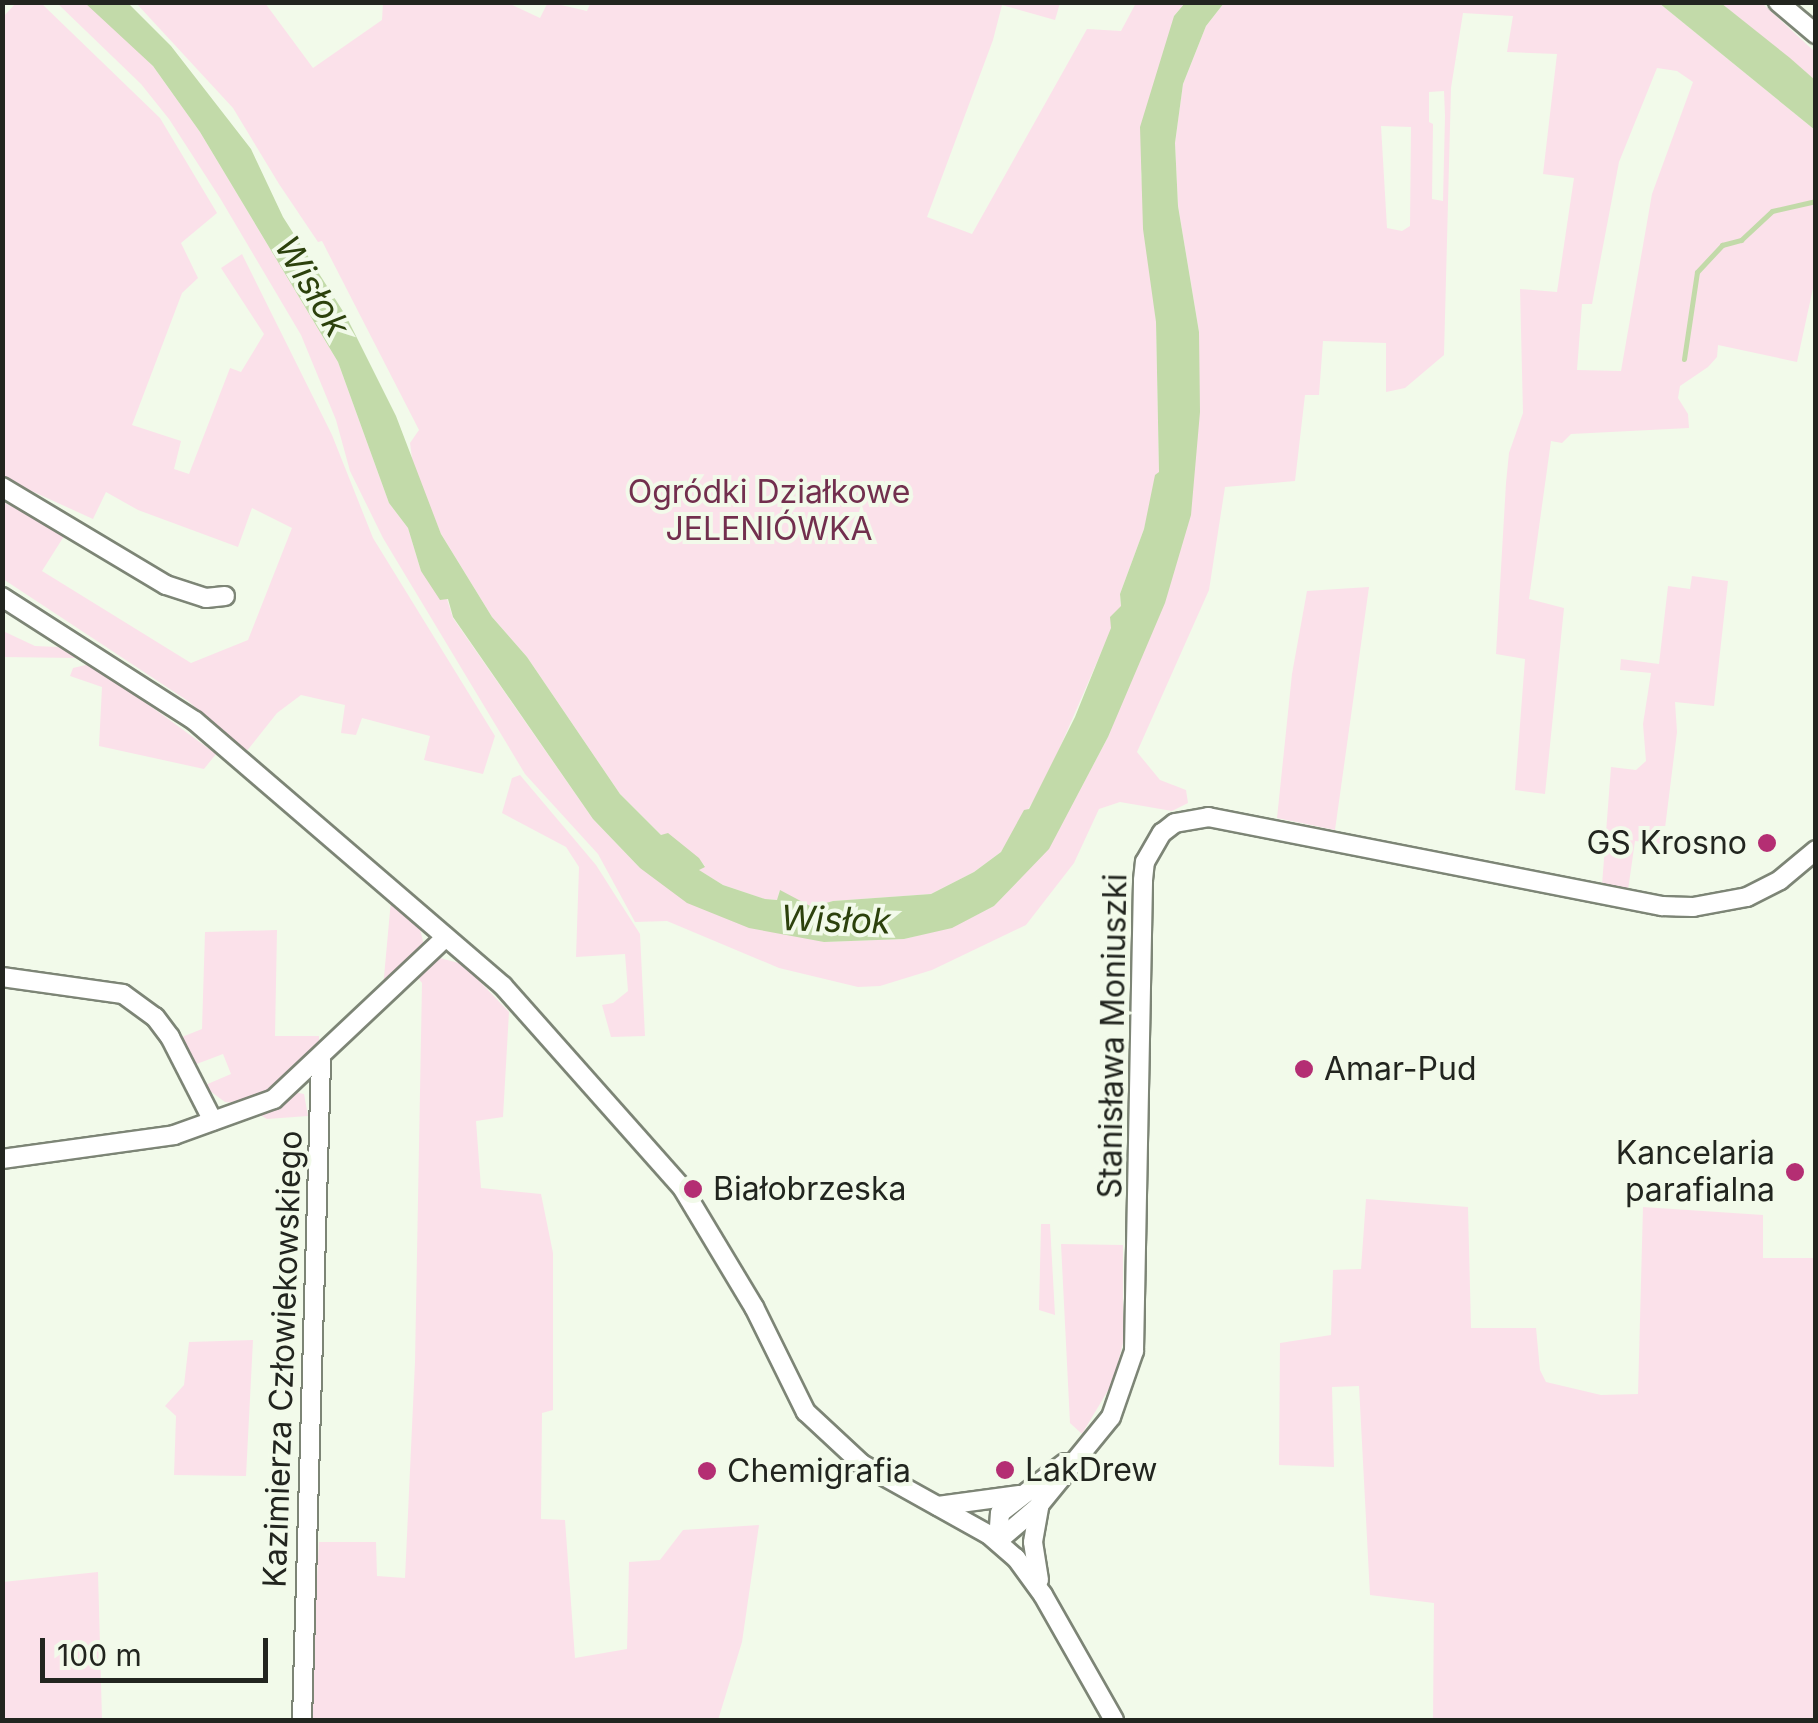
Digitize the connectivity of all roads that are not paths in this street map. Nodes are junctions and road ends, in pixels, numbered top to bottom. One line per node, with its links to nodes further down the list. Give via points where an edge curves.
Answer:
1 (1778, 2): 2 (street)
2 (1816, 34)
3 (2, 487): 4 (street, via 166,585 206,598)
4 (225, 596)
5 (2, 598): 7 (street, via 195,721)
6 (1816, 850): 12 (street, Stanisława Moniuszki, via 1747,897 1678,907 1208,818 1175,823 1145,862 1143,880 1136,1340 1111,1417)
7 (446, 937): 9 (street); 15 (street, via 502,986 684,1189 754,1307 795,1394 822,1429 862,1464)
8 (2, 977): 10 (street, via 124,994 156,1017)
9 (321, 1059): 10 (street, via 274,1099); 18 (street, Kazimierza Człowiekowskiego)
10 (213, 1121): 11 (street, via 174,1135)
11 (2, 1159)
12 (1078, 1457): 13 (street); 14 (street, Stanisława Moniuszki)
13 (1020, 1495): 15 (street); 16 (street, via 1000,1513)
14 (1040, 1504): 16 (street, Stanisława Moniuszki); 17 (street, via 1033,1558)
15 (938, 1506): 16 (street)
16 (998, 1541): 17 (street)
17 (1043, 1595): 19 (street)
18 (302, 1720)
19 (1114, 1720)

